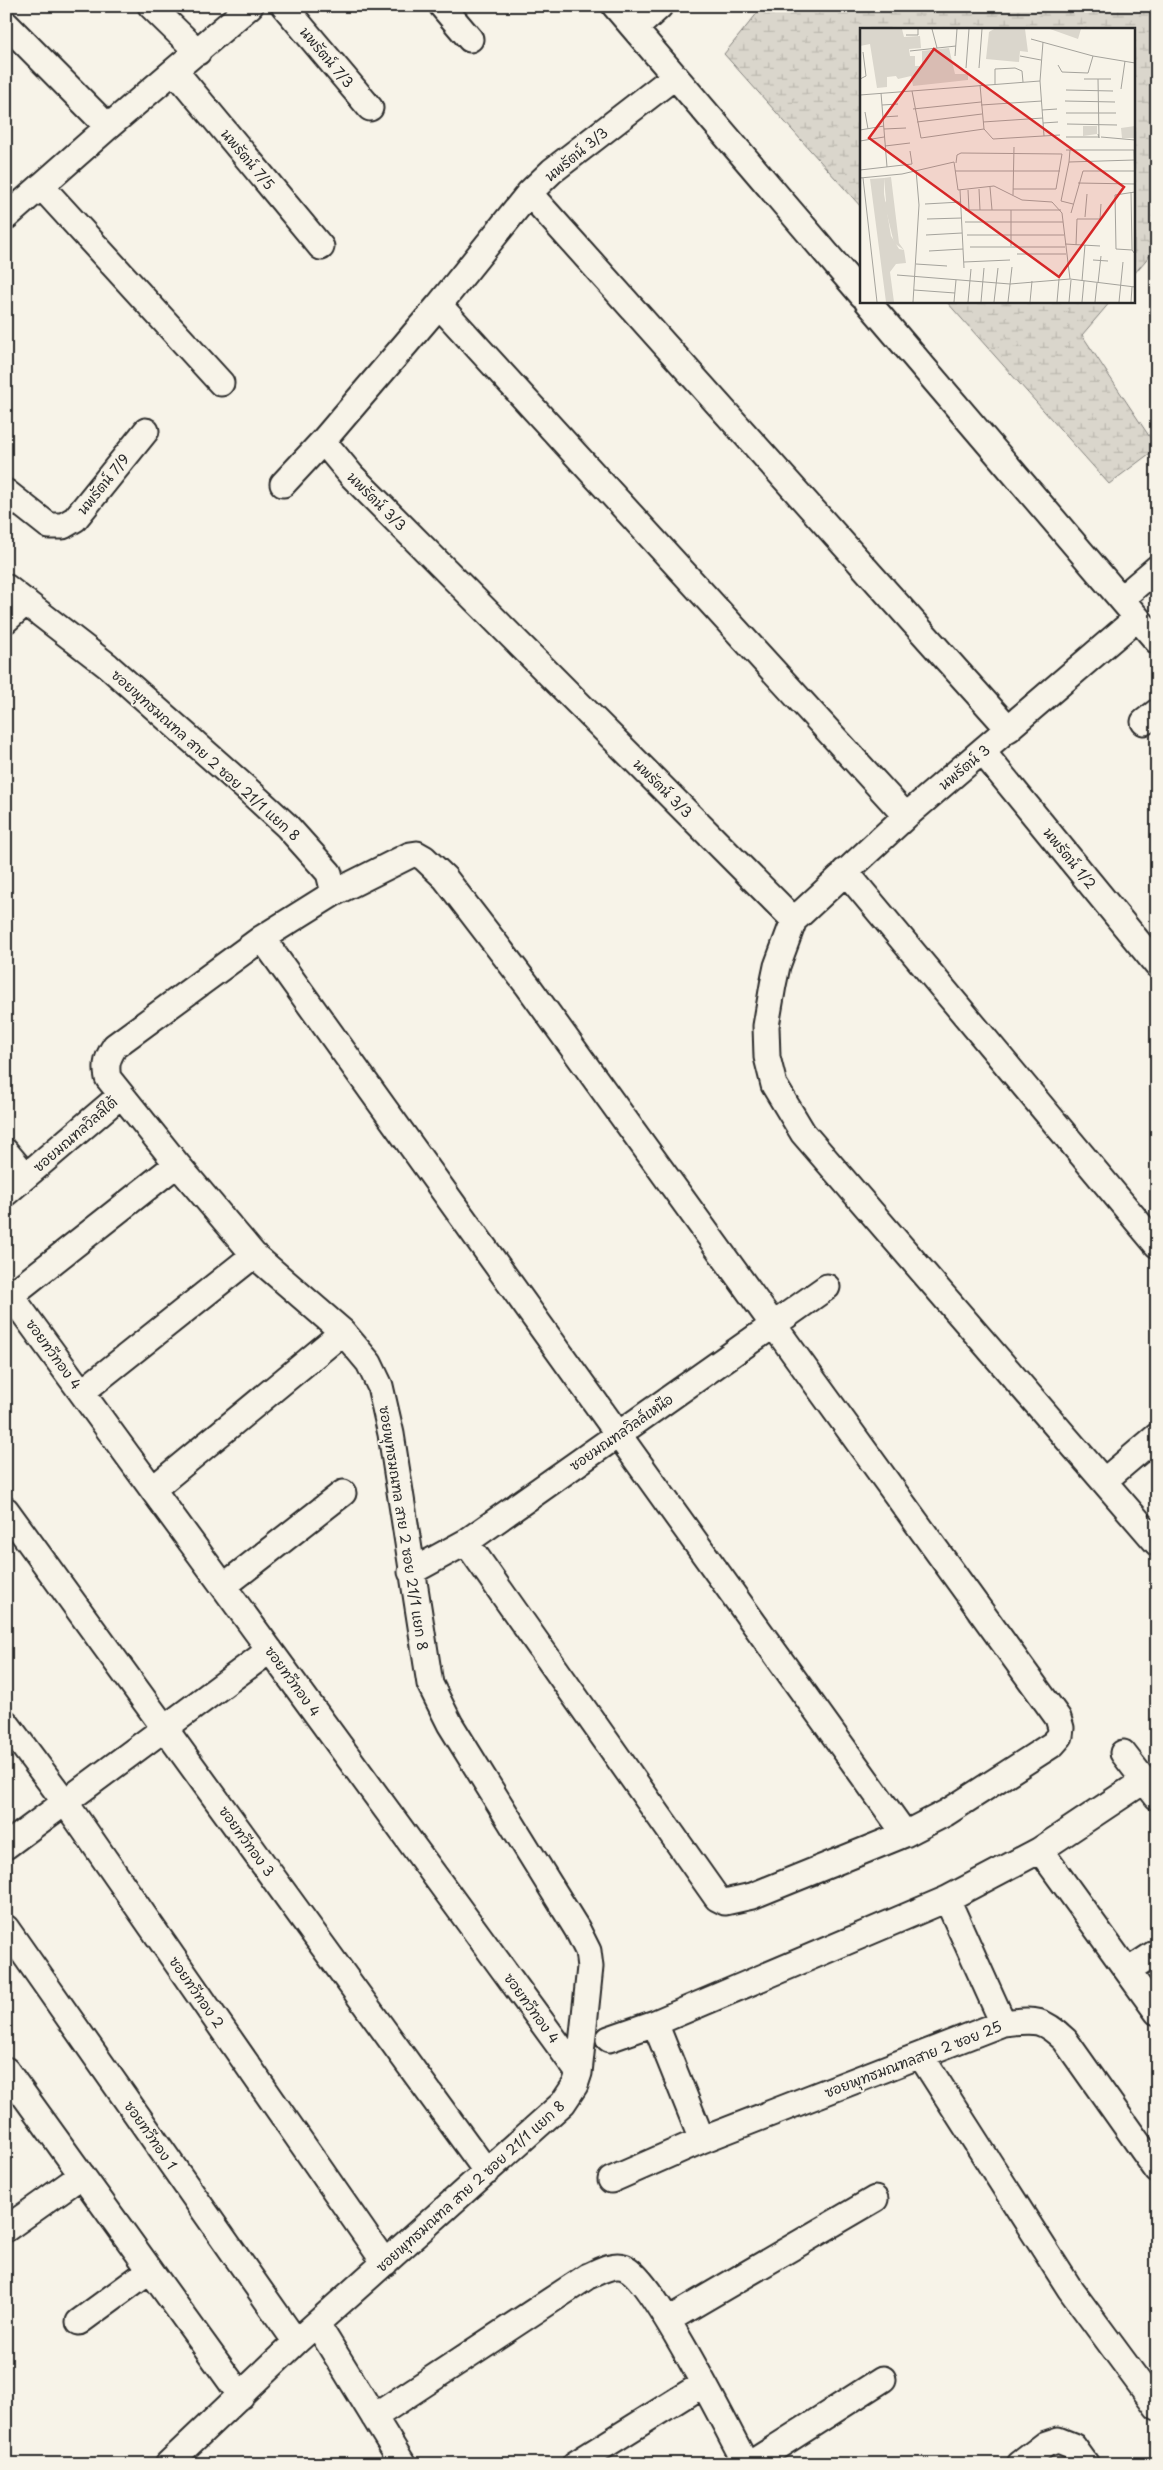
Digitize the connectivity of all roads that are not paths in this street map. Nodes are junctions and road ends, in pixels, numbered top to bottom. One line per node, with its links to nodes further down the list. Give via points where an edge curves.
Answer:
1 (151, 6): 10 (street)
2 (250, 6): 10 (street)
3 (284, 6): 13 (street, นพรัตน์ 7/3)
4 (442, 6): 9 (street)
5 (615, 6): 8 (street)
6 (660, 6): 8 (street)
7 (6, 24): 14 (street)
8 (635, 29): 12 (street)
9 (470, 39)
10 (198, 52): 11 (street)
11 (175, 71): 14 (street); 18 (street, นพรัตน์ 7/5)
12 (675, 76): 16 (street, นพรัตน์ 3/3, via 552,171); 19 (street)
13 (370, 108)
14 (108, 126): 15 (street)
15 (41, 186): 17 (street); 22 (street)
16 (529, 194): 21 (street, นพรัตน์ 3/3); 34 (street)
17 (6, 217)
18 (321, 247)
19 (860, 293)
20 (868, 302): 29 (street)
21 (439, 305): 24 (street, นพรัตน์ 3/3); 36 (street)
22 (221, 383)
23 (146, 431): 26 (street, นพรัตน์ 7/9, via 75,519 63,526 49,526)
24 (323, 441): 25 (street); 39 (street, นพรัตน์ 3/3, via 352,476)
25 (283, 484)
26 (6, 492)
27 (1157, 568): 29 (street)
28 (6, 587): 30 (street, ซอยพุทธมณฑล สาย 2 ซอย 21/1 แยก 8)
29 (1122, 598): 31 (street)
30 (26, 602): 32 (street); 38 (street, ซอยพุทธมณฑล สาย 2 ซอย 21/1 แยก 8, via 108,666 286,826 329,873)
31 (1137, 618): 33 (street); 34 (street, นพรัตน์ 3)
32 (6, 620)
33 (1157, 641)
34 (1009, 729): 35 (street, นพรัตน์ 3)
35 (982, 752): 36 (street, นพรัตน์ 3); 41 (street, นพรัตน์ 1/2)
36 (906, 816): 37 (street, นพรัตน์ 3)
37 (846, 871): 39 (street, นพรัตน์ 3); 47 (street)
38 (334, 893): 40 (street, ซอยพุทธมณฑล สาย 2 ซอย 21/1 แยก 8); 51 (street, via 410,855 417,854 434,866 528,986)
39 (794, 920): 56 (street, via 777,966 766,1026 767,1057 774,1085 803,1133)
40 (262, 938): 42 (street, ซอยพุทธมณฑล สาย 2 ซอย 21/1 แยก 8, via 115,1046 106,1067 108,1078); 54 (street)
41 (1157, 965)
42 (121, 1095): 44 (street, ซอยพุทธมณฑล สาย 2 ซอย 21/1 แยก 8); 45 (street, ซอยมณฑลวิลล์ใต้)
43 (6, 1152): 45 (street)
44 (177, 1164): 48 (street, ซอยพุทธมณฑล สาย 2 ซอย 21/1 แยก 8); 50 (street)
45 (26, 1176): 46 (street, ซอยมณฑลวิลล์ใต้)
46 (6, 1193)
47 (1157, 1245)
48 (254, 1255): 52 (street, ซอยพุทธมณฑล สาย 2 ซอย 21/1 แยก 8); 53 (street)
49 (827, 1287): 51 (street, ซอยมณฑลวิลล์เหนือ)
50 (8, 1292): 53 (street, ซอยทวีทอง 4)
51 (772, 1325): 54 (street, ซอยมณฑลวิลล์เหนือ); 70 (street, via 1058,1718 1061,1728 1054,1744 1025,1764 946,1813)
52 (343, 1332): 57 (street); 62 (street, ซอยพุทธมณฑล สาย 2 ซอย 21/1 แยก 8, via 369,1363 380,1386 391,1434)
53 (82, 1392): 57 (street, ซอยทวีทอง 4)
54 (617, 1435): 60 (street, ซอยมณฑลวิลล์เหนือ); 70 (street)
55 (1157, 1436): 56 (street)
56 (1104, 1482): 61 (street)
57 (153, 1489): 63 (street, ซอยทวีทอง 4)
58 (343, 1493): 63 (street)
59 (6, 1510): 66 (street, ซอยทวีทอง 3)
60 (466, 1542): 62 (street, ซอยมณฑลวิลล์เหนือ); 70 (street, via 718,1898 732,1902 752,1896)
61 (1157, 1543)
62 (412, 1572): 82 (street, ซอยพุทธมณฑล สาย 2 ซอย 21/1 แยก 8, via 430,1684 438,1704 588,1951 590,1967)
63 (224, 1586): 64 (street, ซอยทวีทอง 4)
64 (270, 1650): 66 (street); 82 (street, ซอยทวีทอง 4)
65 (6, 1723): 69 (street, ซอยทวีทอง 2)
66 (165, 1728): 69 (street); 86 (street, ซอยทวีทอง 3)
67 (1123, 1753): 68 (street)
68 (1151, 1789): 72 (street)
69 (66, 1802): 71 (street); 91 (street, ซอยทวีทอง 2)
70 (905, 1834)
71 (6, 1846)
72 (1040, 1850): 73 (street); 76 (street)
73 (947, 1899): 78 (street); 79 (street)
74 (6, 1928): 96 (street, ซอยทวีทอง 1)
75 (1157, 1952): 76 (street)
76 (1128, 1972): 77 (street)
77 (1157, 2012)
78 (655, 2023): 80 (street); 84 (street)
79 (1003, 2024): 81 (street, ซอยพุทธมณฑลสาย 2 ซอย 25); 85 (street, ซอยพุทธมณฑลสาย 2 ซอย 25, via 1033,2020 1050,2026 1065,2040)
80 (609, 2039)
81 (921, 2056): 84 (street, ซอยพุทธมณฑลสาย 2 ซอย 25); 100 (street, via 1070,2289)
82 (579, 2073): 86 (street, ซอยพุทธมณฑล สาย 2 ซอย 21/1 แยก 8, via 563,2103)
83 (8, 2075): 87 (street)
84 (702, 2140): 88 (street, ซอยพุทธมณฑลสาย 2 ซอย 25)
85 (1157, 2170)
86 (487, 2172): 91 (street, ซอยพุทธมณฑล สาย 2 ซอย 21/1 แยก 8)
87 (82, 2175): 90 (street); 92 (street)
88 (611, 2180)
89 (875, 2199): 93 (street)
90 (6, 2229)
91 (385, 2263): 95 (street, ซอยพุทธมณฑล สาย 2 ซอย 21/1 แยก 8)
92 (150, 2270): 94 (street); 99 (street)
93 (668, 2320): 98 (street); 101 (street, via 636,2275 623,2266 607,2267 588,2276)
94 (79, 2322)
95 (317, 2324): 96 (street, ซอยพุทธมณฑล สาย 2 ซอย 21/1 แยก 8); 101 (street)
96 (296, 2342): 99 (street, ซอยพุทธมณฑล สาย 2 ซอย 21/1 แยก 8)
97 (883, 2380): 106 (street)
98 (703, 2384): 104 (street); 105 (street)
99 (240, 2396): 102 (street, ซอยพุทธมณฑล สาย 2 ซอย 21/1 แยก 8)
100 (1157, 2407)
101 (374, 2417): 103 (street)
102 (168, 2464)
103 (403, 2464)
104 (576, 2464)
105 (746, 2464)
106 (750, 2464)
107 (1020, 2464): 108 (street, via 1046,2444 1058,2440 1073,2446)
108 (1086, 2464)

